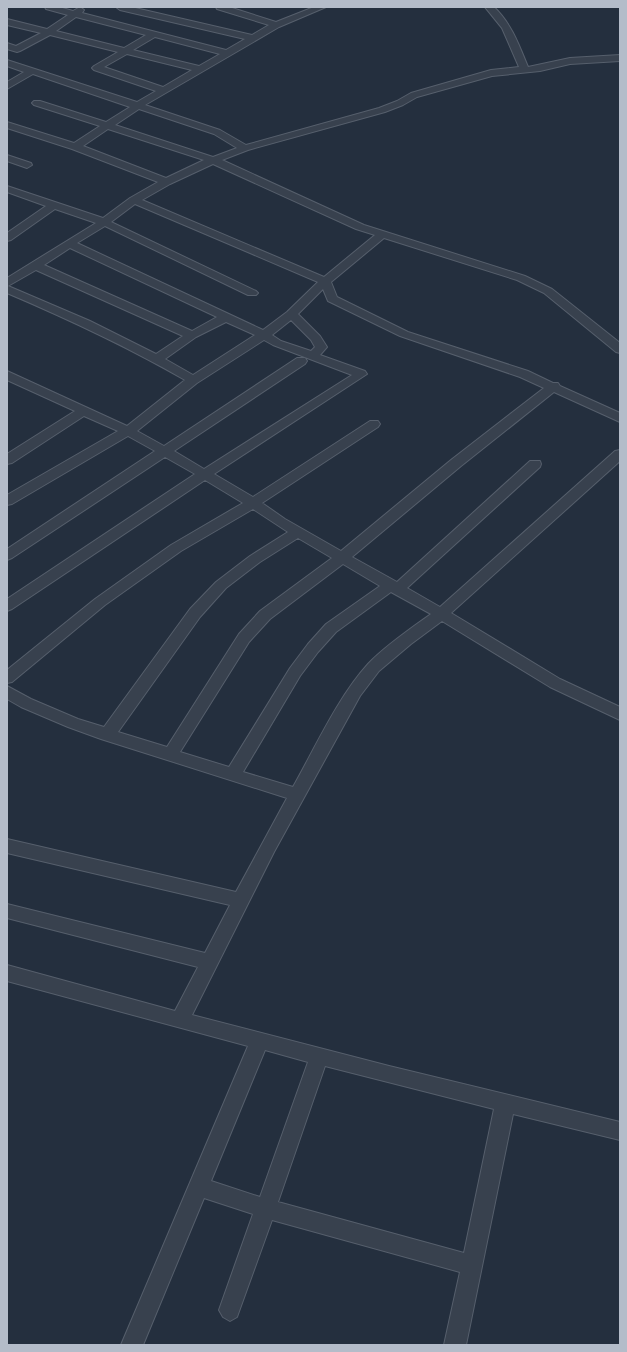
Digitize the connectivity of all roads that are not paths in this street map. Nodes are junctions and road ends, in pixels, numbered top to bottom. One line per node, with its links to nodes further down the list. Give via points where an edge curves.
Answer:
1 (49, 7): 9 (street)
2 (84, 7): 9 (street)
3 (120, 7): 14 (street)
4 (220, 7): 11 (street)
5 (322, 7): 8 (street)
6 (489, 7): 23 (street, via 509,32)
7 (295, 9): 8 (street)
8 (306, 12): 11 (street)
9 (74, 14): 12 (street); 13 (street)
10 (7, 22): 12 (street)
11 (276, 25): 14 (street)
12 (49, 32): 16 (street); 17 (street)
13 (154, 34): 17 (street); 18 (street)
14 (253, 38): 18 (street)
15 (7, 46): 16 (street)
16 (17, 49): 19 (street)
17 (127, 51): 22 (street); 26 (street, via 97,68)
18 (227, 53): 22 (street)
19 (7, 54)
20 (620, 58): 23 (street, via 570,62)
21 (7, 63): 24 (street)
22 (200, 69): 26 (street)
23 (524, 70): 32 (street, via 491,73 414,95 376,112)
24 (32, 71): 25 (street); 28 (street)
25 (7, 86)
26 (165, 91): 28 (street)
27 (37, 103): 30 (street)
28 (140, 105): 30 (street); 32 (street, via 217,132)
29 (7, 125): 31 (street)
30 (107, 126): 31 (street); 34 (street)
31 (75, 147): 36 (street)
32 (246, 148): 34 (street)
33 (7, 158): 35 (street)
34 (213, 160): 36 (street); 41 (street, via 360,227)
35 (28, 165)
36 (166, 182): 38 (street)
37 (7, 189): 39 (street)
38 (134, 200): 40 (street); 45 (street)
39 (54, 205): 40 (street); 42 (street)
40 (104, 222): 43 (street); 48 (street)
41 (383, 234): 45 (street); 53 (street, via 521,278 548,291)
42 (7, 238)
43 (70, 244): 44 (street); 50 (street)
44 (35, 265): 46 (street); 52 (street)
45 (325, 281): 49 (street); 59 (street, via 332,299 404,334)
46 (7, 283)
47 (7, 289): 55 (street, via 86,323)
48 (252, 293)
49 (291, 314): 51 (street); 54 (street, via 316,338 321,347)
50 (224, 318): 51 (street); 52 (street)
51 (264, 335): 54 (street, via 277,343); 58 (street)
52 (192, 336): 55 (street)
53 (620, 349)
54 (313, 356): 68 (street, via 361,374)
55 (157, 359): 58 (street)
56 (301, 361): 64 (street)
57 (7, 375): 60 (street)
58 (192, 380): 63 (street)
59 (554, 386): 61 (street); 73 (street)
60 (83, 411): 63 (street); 66 (street)
61 (620, 418)
62 (374, 424): 70 (street)
63 (128, 431): 64 (street); 69 (street)
64 (164, 451): 68 (street); 72 (street)
65 (620, 454): 76 (street)
66 (7, 460)
67 (535, 464): 74 (street)
68 (205, 474): 70 (street); 75 (street)
69 (7, 502)
70 (253, 503): 71 (street); 77 (street, via 176,548 125,584)
71 (298, 532): 73 (street); 80 (street, via 255,559 221,585 195,613)
72 (7, 555)
73 (342, 558): 74 (street); 81 (street, via 265,615 244,638)
74 (395, 587): 76 (street); 82 (street, via 331,628 313,648 295,672)
75 (7, 606)
76 (442, 614): 79 (street, via 556,683); 83 (street, via 374,667 354,692)
77 (7, 678)
78 (7, 692): 80 (street, via 73,724)
79 (620, 714)
80 (107, 735): 81 (street)
81 (170, 755): 82 (street)
82 (233, 775): 83 (street)
83 (297, 795): 85 (street)
84 (7, 846): 85 (street)
85 (240, 900): 87 (street)
86 (7, 910): 87 (street)
87 (209, 962): 89 (street)
88 (7, 973): 89 (street)
89 (180, 1020): 90 (street)
90 (260, 1040): 91 (street); 94 (street)
91 (319, 1056): 92 (street); 95 (street)
92 (505, 1104): 93 (street); 96 (street)
93 (620, 1131)
94 (198, 1187): 95 (street); 98 (street)
95 (265, 1208): 96 (street); 97 (street)
96 (472, 1265): 99 (street)
97 (230, 1310)
98 (132, 1345)
99 (455, 1345)

